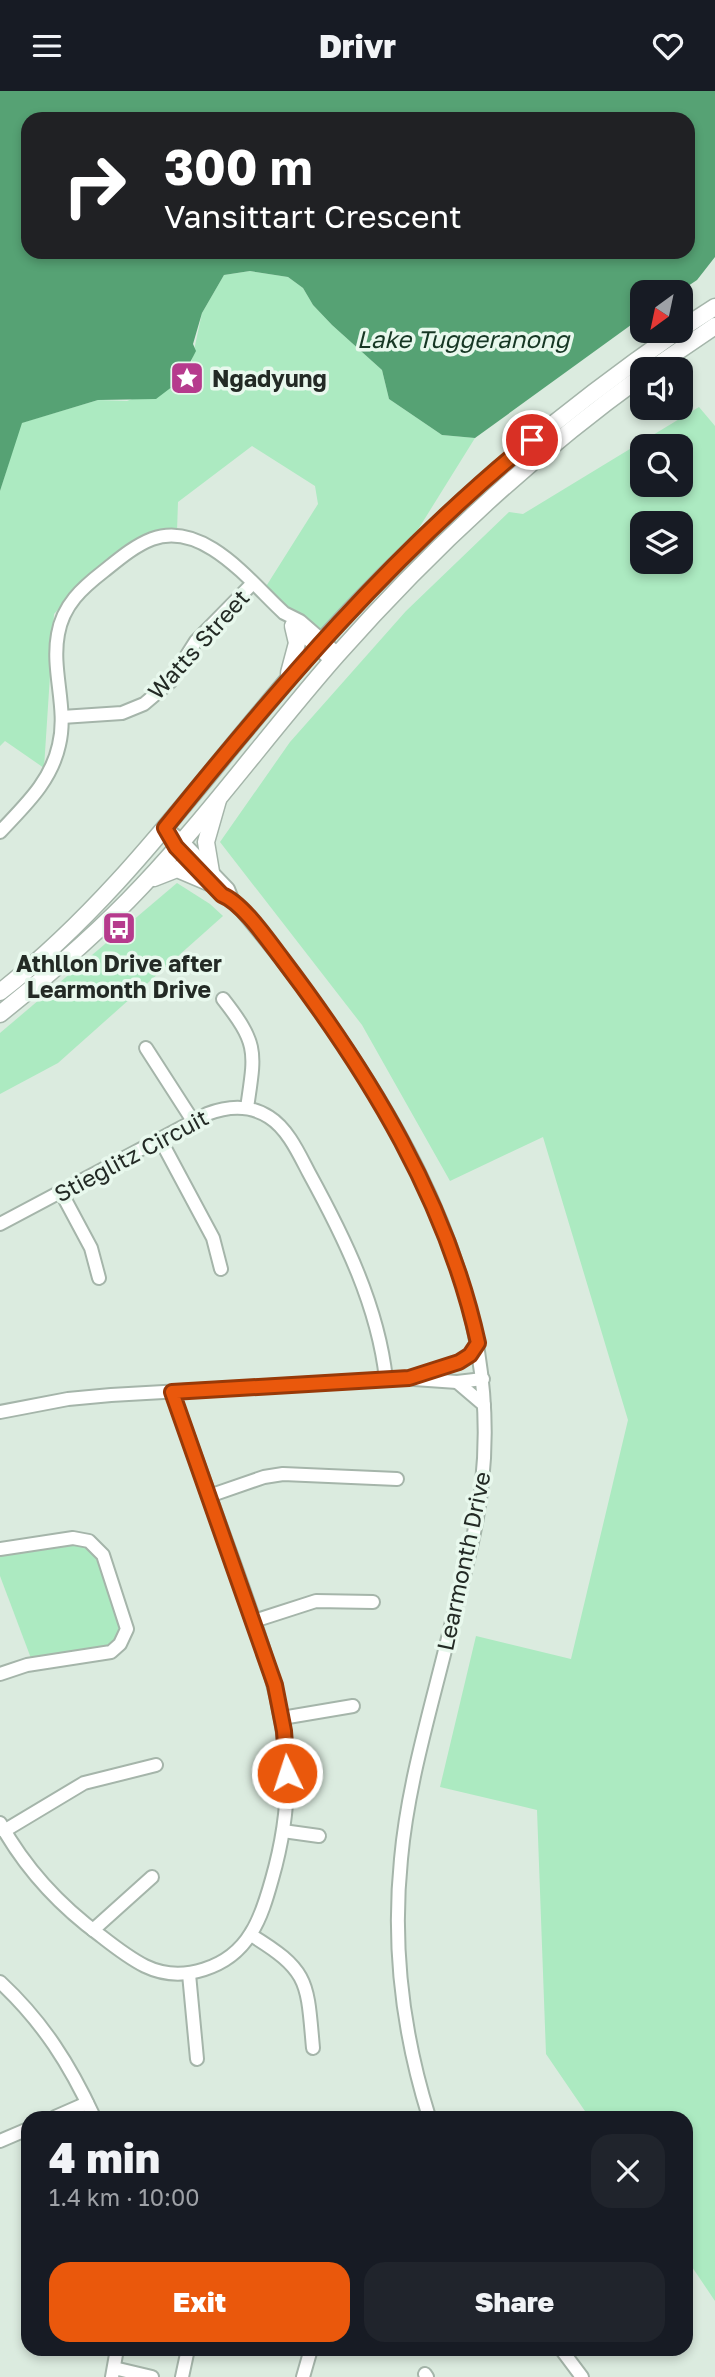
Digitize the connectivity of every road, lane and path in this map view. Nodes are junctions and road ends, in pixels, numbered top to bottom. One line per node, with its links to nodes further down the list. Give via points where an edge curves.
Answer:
1 (715, 307): 2 (main road)
2 (693, 321)
3 (715, 326): 5 (main road)
4 (663, 343): 9 (main road, via 510,458 446,515)
5 (670, 357)
6 (630, 386): 10 (main road, via 503,487)
7 (252, 584): 8 (street); 12 (street, Watts Street, via 213,621 170,682 151,700 122,713); 12 (street, via 192,538 162,536 131,550 82,589 63,615 57,638)
8 (288, 619): 9 (street, via 300,621); 11 (main road, via 296,652)
9 (319, 644): 10 (street); 11 (main road)
10 (335, 658): 13 (main road)
11 (282, 687): 14 (main road)
12 (62, 717): 15 (street, via 49,773)
13 (218, 797): 16 (main road); 17 (main road, via 206,842)
14 (165, 828): 16 (street, Learmonth Drive); 19 (main road, via 98,905)
15 (0, 832)
16 (178, 844): 17 (street, Learmonth Drive); 18 (main road)
17 (211, 877): 18 (main road, via 173,869); 30 (street, Learmonth Drive, via 312,998 384,1111 445,1232)
18 (144, 884): 21 (main road, via 58,967)
19 (0, 992)
20 (223, 999): 23 (street, via 250,1036 253,1050)
21 (0, 1014)
22 (146, 1048): 24 (street)
23 (247, 1108): 24 (street, Stieglitz Circuit, via 220,1109); 32 (street, via 279,1125 318,1189 364,1287)
24 (193, 1121): 25 (street, Stieglitz Circuit)
25 (160, 1139): 26 (street, Stieglitz Circuit); 28 (street, via 213,1238)
26 (61, 1192): 27 (street, Stieglitz Circuit); 29 (street, via 91,1248)
27 (0, 1224)
28 (221, 1269)
29 (99, 1278)
30 (478, 1343): 31 (street, via 459,1362); 33 (street, Learmonth Drive)
31 (409, 1378): 32 (street); 34 (street)
32 (386, 1379): 35 (street)
33 (484, 1379): 34 (street); 36 (street, Learmonth Drive)
34 (457, 1382): 36 (street)
35 (172, 1392): 37 (street, via 68,1399); 39 (street)
36 (484, 1405): 60 (street, Learmonth Drive, via 484,1467 476,1523 414,1781 401,1859 398,1919 403,2003)
37 (0, 1412)
38 (397, 1479): 39 (street, via 283,1474)
39 (209, 1496): 42 (street)
40 (0, 1549): 43 (street, via 74,1538 89,1541 103,1555 127,1629 111,1652 27,1665)
41 (373, 1601): 42 (street, via 316,1601)
42 (254, 1621): 45 (street)
43 (0, 1674)
44 (353, 1706): 45 (street)
45 (282, 1718): 48 (street, via 287,1773)
46 (156, 1765): 47 (street, via 84,1783)
47 (2, 1827): 51 (street, via 44,1885)
48 (283, 1831): 49 (street); 52 (street, via 268,1894)
49 (319, 1836)
50 (152, 1877): 51 (street)
51 (93, 1930): 53 (street, via 146,1966)
52 (251, 1935): 53 (street, via 223,1962); 55 (street, via 290,1961 302,1978)
53 (189, 1974): 56 (street)
54 (0, 1982): 57 (street, via 54,2041)
55 (313, 2048)
56 (197, 2059)
57 (87, 2103): 58 (street); 59 (street)
58 (69, 2111)
59 (91, 2111)
60 (427, 2111)
61 (21, 2132): 62 (street)
62 (0, 2141)
63 (186, 2356): 68 (street)
64 (309, 2356): 69 (street)
65 (566, 2356): 70 (street)
66 (113, 2372): 67 (street)
67 (152, 2377)
68 (182, 2377)
69 (303, 2377)
70 (582, 2377)

